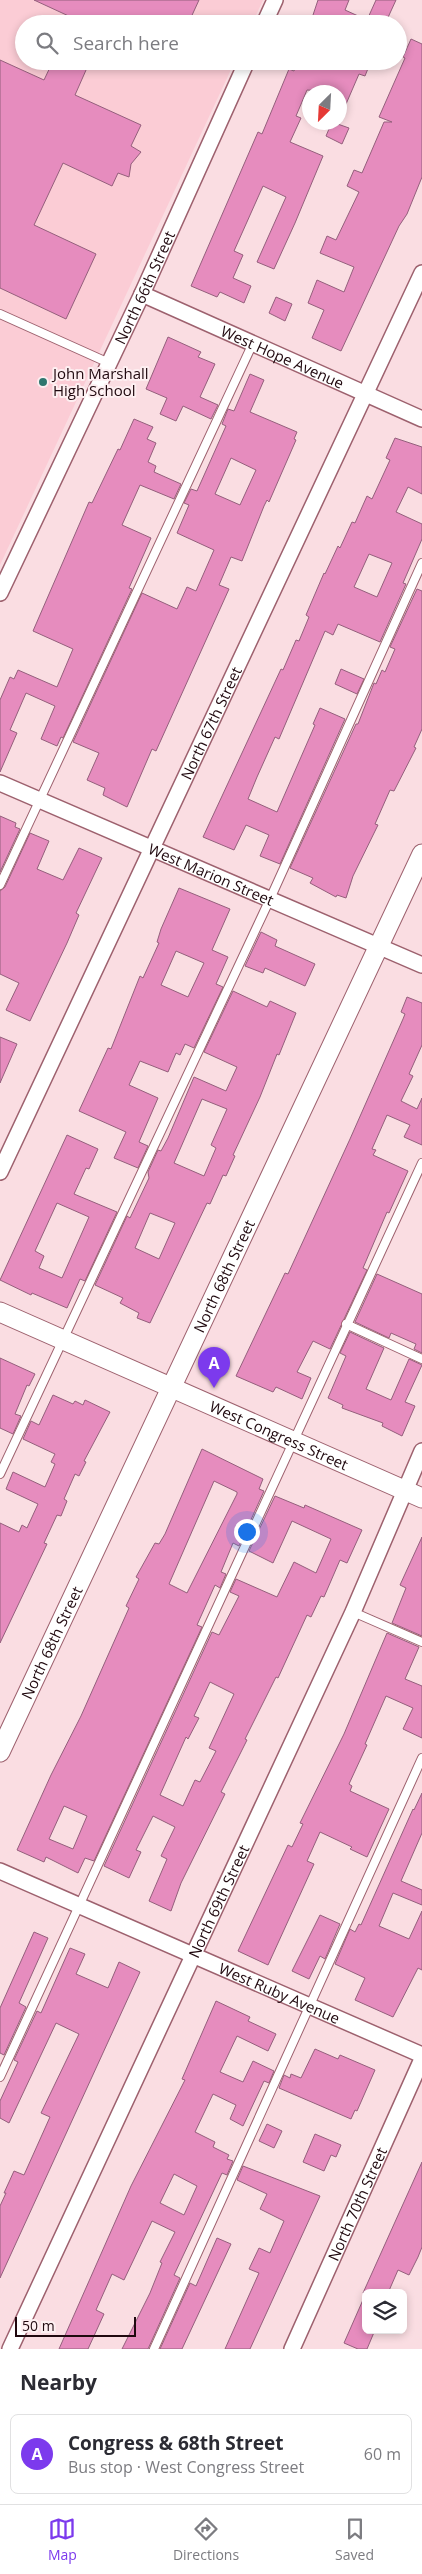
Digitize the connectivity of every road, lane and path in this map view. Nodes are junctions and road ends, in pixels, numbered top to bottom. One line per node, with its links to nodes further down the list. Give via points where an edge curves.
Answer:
1 (275, 0): 2 (street)
2 (268, 15)
3 (243, 70): 5 (street, North 66th Street)
4 (422, 273): 9 (street, North 67th Street)
5 (142, 294): 7 (street, West Hope Avenue); 8 (street, North 66th Street)
6 (0, 314): 8 (lane)
7 (253, 343): 9 (street, West Hope Avenue); 14 (lane)
8 (109, 363): 12 (street, North 66th Street)
9 (366, 394): 10 (street, West Hope Avenue); 15 (street, North 67th Street)
10 (422, 419)
11 (422, 563): 18 (lane)
12 (0, 593)
13 (0, 783): 14 (street, West Marion Street)
14 (40, 800): 15 (street, West Marion Street); 17 (lane)
15 (150, 848): 18 (street, West Marion Street); 22 (street, North 67th Street)
16 (422, 854): 19 (street, North 68th Street)
17 (0, 885)
18 (270, 899): 19 (street, West Marion Street); 25 (lane)
19 (380, 946): 20 (street, West Marion Street); 27 (street, North 68th Street)
20 (422, 964)
21 (422, 1163): 24 (lane)
22 (0, 1172)
23 (0, 1312): 25 (street, West Congress Street)
24 (346, 1324): 26 (lane); 28 (lane)
25 (63, 1339): 27 (street, West Congress Street); 30 (lane)
26 (422, 1359)
27 (171, 1386): 28 (street, West Congress Street); 34 (street, North 68th Street)
28 (294, 1440): 31 (street, West Congress Street); 37 (lane)
29 (422, 1451): 31 (street, North 69th Street)
30 (0, 1474)
31 (414, 1494): 32 (street, North 69th Street)
32 (353, 1612): 33 (lane); 38 (street, North 69th Street)
33 (422, 1642)
34 (0, 1752)
35 (422, 1758): 39 (lane)
36 (0, 1870): 37 (street, West Ruby Avenue)
37 (78, 1905): 38 (street, West Ruby Avenue); 42 (lane)
38 (192, 1956): 39 (street, West Ruby Avenue); 43 (street, North 69th Street)
39 (308, 2006): 40 (street, West Ruby Avenue); 44 (lane)
40 (422, 2055)
41 (422, 2059): 45 (street, North 70th Street)
42 (0, 2077)
43 (10, 2349)
44 (154, 2349)
45 (292, 2349)

